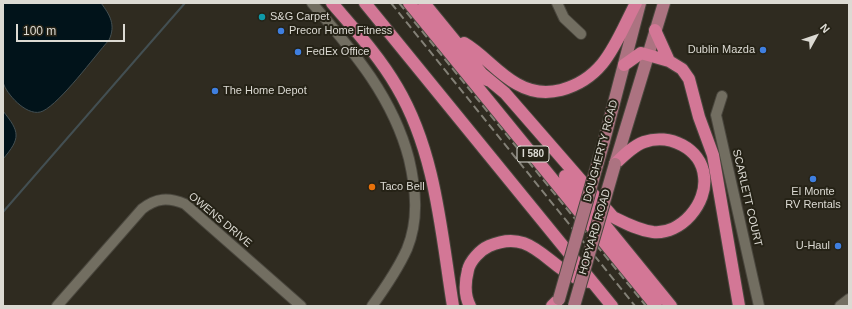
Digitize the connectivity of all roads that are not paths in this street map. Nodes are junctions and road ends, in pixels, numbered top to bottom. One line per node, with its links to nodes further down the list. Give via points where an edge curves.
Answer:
1 (312, 3): 24 (street, via 360,59 380,90 403,138 414,176 415,213 407,248)
2 (332, 3): 25 (highway, via 383,64 412,115 422,141 435,191)
3 (365, 3): 19 (highway, I 580)
4 (410, 3): 29 (highway, I 580)
5 (424, 3): 12 (highway, I 580)
6 (557, 3): 11 (street, via 564,18)
7 (636, 3): 12 (highway, via 601,67 581,83 556,91 535,91 516,83 467,44)
8 (640, 3): 15 (main road, DOUGHERTY ROAD)
9 (664, 3): 10 (main road, DOUGHERTY ROAD)
10 (655, 30): 13 (main road, DOUGHERTY ROAD); 14 (highway)
11 (581, 34)
12 (452, 36): 16 (highway, I 580)
13 (648, 55): 14 (highway); 15 (highway, via 641,53); 18 (main road, DOUGHERTY ROAD)
14 (669, 61): 31 (highway, via 682,69 689,78 699,117 713,154)
15 (624, 64): 21 (main road, DOUGHERTY ROAD, bridge)
16 (482, 74): 18 (highway, via 505,92 613,217 628,225 654,232 682,223 700,203 704,176 700,162 681,143 667,139 643,142); 30 (highway, I 580)
17 (722, 96): 32 (street, SCARLETT COURT, via 716,115)
18 (617, 161): 27 (main road, HOPYARD ROAD, bridge)
19 (593, 282): 26 (highway, via 576,278 536,248 525,243 499,242 481,252 468,268 464,285); 28 (highway, I 580)
20 (849, 299): 33 (street)
21 (556, 304)
22 (57, 306): 23 (street, OWENS DRIVE, via 142,209 151,201 162,198 174,199 184,204)
23 (301, 306)
24 (372, 306)
25 (453, 306)
26 (470, 306)
27 (574, 306)
28 (612, 306)
29 (656, 306)
30 (671, 306)
31 (739, 306)
32 (759, 306)
33 (840, 306)

